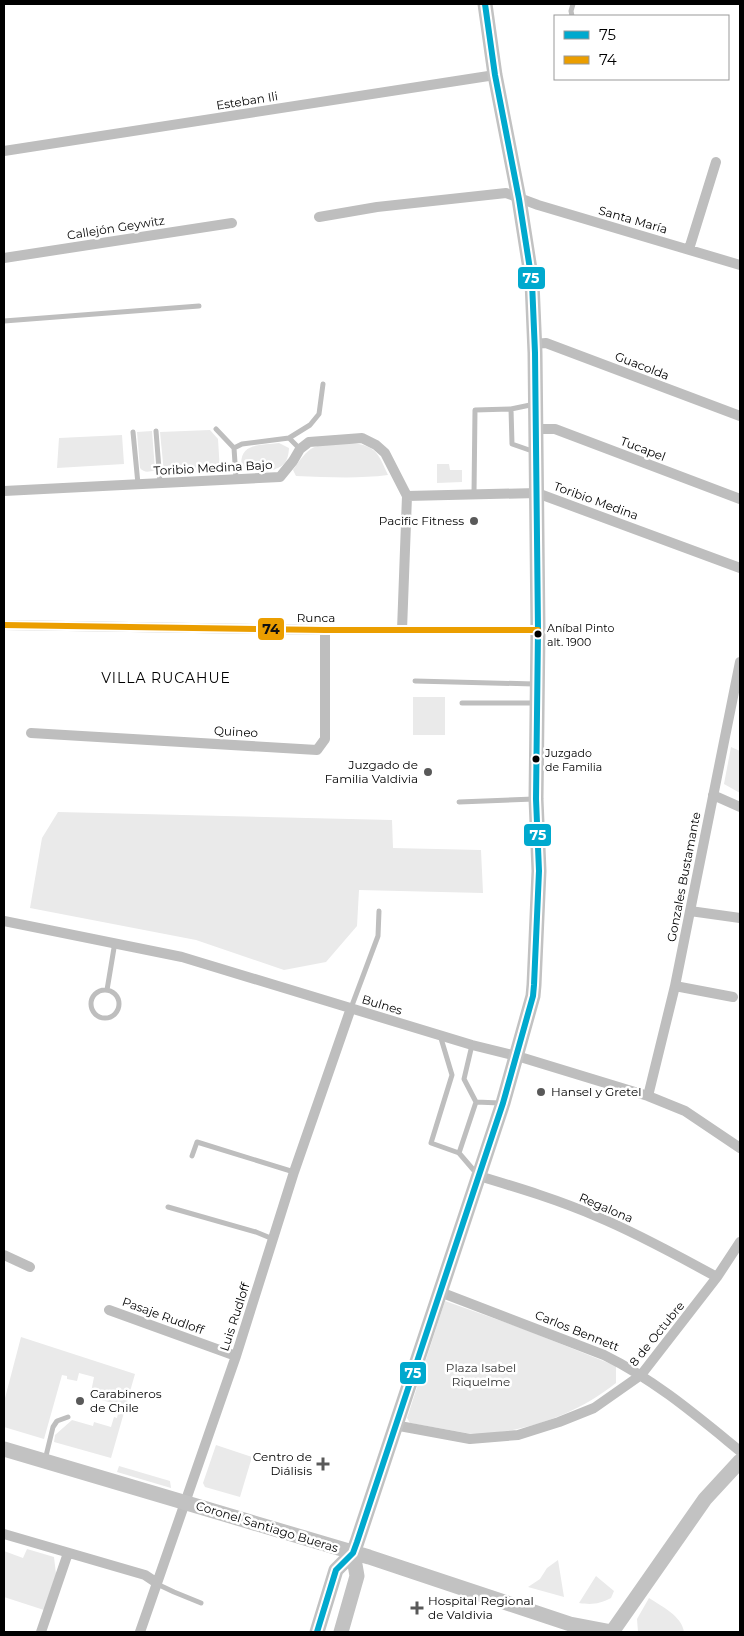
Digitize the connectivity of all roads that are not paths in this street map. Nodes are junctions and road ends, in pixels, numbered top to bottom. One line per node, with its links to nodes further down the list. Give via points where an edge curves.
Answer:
1 (485, 4): 2 (main road)
2 (495, 75): 3 (street, Esteban Ili); 5 (main road)
3 (4, 151)
4 (716, 162): 8 (street)
5 (518, 199): 6 (street, via 506,193); 8 (street, Santa María); 13 (main road, via 532,282)
6 (319, 217)
7 (232, 223): 9 (street, Callejón Geywitz)
8 (689, 249): 10 (street, Santa María)
9 (4, 258)
10 (740, 266)
11 (199, 306): 12 (lane)
12 (4, 322)
13 (534, 344): 15 (main road); 17 (street, Guacolda, via 546,343)
14 (323, 384): 22 (lane, via 319,414 310,425)
15 (535, 404): 16 (lane); 19 (main road)
16 (511, 409): 25 (lane, via 512,444); 31 (lane, via 475,410)
17 (740, 416)
18 (216, 429): 23 (lane)
19 (536, 429): 25 (main road); 33 (street, Tucapel, via 555,430)
20 (156, 431): 27 (lane)
21 (133, 432): 28 (lane)
22 (289, 438): 23 (lane, via 242,444); 24 (lane)
23 (234, 448): 26 (lane)
24 (300, 449): 26 (street, Toribio Medina Bajo, via 280,477); 32 (street, via 309,442 362,438 385,453)
25 (536, 452): 30 (main road)
26 (236, 478): 27 (street, Toribio Medina Bajo)
27 (160, 482): 28 (street, Toribio Medina Bajo)
28 (138, 484): 29 (street, Toribio Medina Bajo)
29 (4, 492)
30 (537, 493): 31 (street, Toribio Medina); 34 (street, Toribio Medina); 38 (main road)
31 (474, 494): 32 (street, Toribio Medina)
32 (407, 496): 37 (street)
33 (740, 499)
34 (740, 568)
35 (4, 625): 36 (street, Runca)
36 (325, 630): 37 (street, Runca); 44 (street, Quineo, via 325,739 318,750)
37 (402, 630): 38 (street, Runca)
38 (538, 630): 41 (main road)
39 (740, 662): 45 (street, Gonzales Bustamante)
40 (415, 681): 41 (lane)
41 (538, 684): 43 (main road)
42 (462, 703): 43 (lane)
43 (537, 703): 46 (main road)
44 (31, 733)
45 (713, 795): 48 (street); 50 (street, Gonzales Bustamante)
46 (536, 799): 47 (lane); 60 (main road, via 539,870 534,985)
47 (459, 802)
48 (740, 807)
49 (379, 911): 57 (lane, via 378,936)
50 (690, 911): 51 (street); 54 (street, Gonzales Bustamante)
51 (740, 918)
52 (4, 921): 53 (street, Bulnes)
53 (114, 942): 55 (lane); 57 (street, Bulnes, via 182,957)
54 (675, 986): 56 (street); 61 (street, Gonzales Bustamante)
55 (107, 990): 55 (lane, via 117,998 118,1006 114,1014 106,1018 97,1015 91,1004 98,992)
56 (733, 997)
57 (351, 1008): 58 (street, Bulnes); 67 (street, Luis Rudloff)
58 (440, 1035): 59 (street, Bulnes); 65 (lane, via 452,1075 430,1143)
59 (472, 1045): 60 (street, Bulnes); 62 (lane, via 464,1079)
60 (517, 1056): 61 (street, Bulnes); 63 (main road)
61 (648, 1096): 64 (street, Bulnes, via 685,1111)
62 (476, 1102): 63 (lane); 65 (lane)
63 (503, 1103): 68 (main road)
64 (740, 1148)
65 (459, 1153): 68 (lane)
66 (192, 1156): 67 (lane, via 197,1142)
67 (294, 1172): 70 (street, Luis Rudloff)
68 (479, 1176): 74 (street, Regalona, via 597,1217); 75 (main road)
69 (168, 1207): 70 (lane)
70 (273, 1239): 77 (street, Luis Rudloff)
71 (740, 1242): 74 (street, 8 de Octubre)
72 (4, 1255): 73 (street)
73 (30, 1267)
74 (717, 1277): 78 (street, 8 de Octubre)
75 (440, 1292): 78 (street, Carlos Bennett, via 604,1355); 80 (main road)
76 (109, 1310): 77 (street, Pasaje Rudloff)
77 (236, 1356): 85 (street, Luis Rudloff)
78 (641, 1375): 80 (street, 8 de Octubre, via 594,1408 518,1435 470,1439); 82 (street, Carlos Bennett)
79 (68, 1416): 83 (lane, via 53,1427)
80 (394, 1426): 87 (main road)
81 (4, 1449): 83 (main road, Coronel Santiago Bueras)
82 (740, 1451)
83 (45, 1460): 85 (main road, Coronel Santiago Bueras)
84 (740, 1461): 95 (main road, Coronel Santiago Bueras, via 705,1499)
85 (185, 1502): 87 (main road, Coronel Santiago Bueras); 89 (street, Luis Rudloff)
86 (4, 1534): 88 (street)
87 (353, 1552): 93 (main road, via 336,1570); 94 (main road, via 357,1576); 95 (main road, Coronel Santiago Bueras, via 570,1624)
88 (68, 1553): 89 (street, via 145,1575); 91 (street)
89 (157, 1583): 90 (lane); 92 (street, Luis Rudloff)
90 (202, 1603)
91 (41, 1632)
92 (140, 1632)
93 (317, 1632)
94 (341, 1632)
95 (612, 1632)

